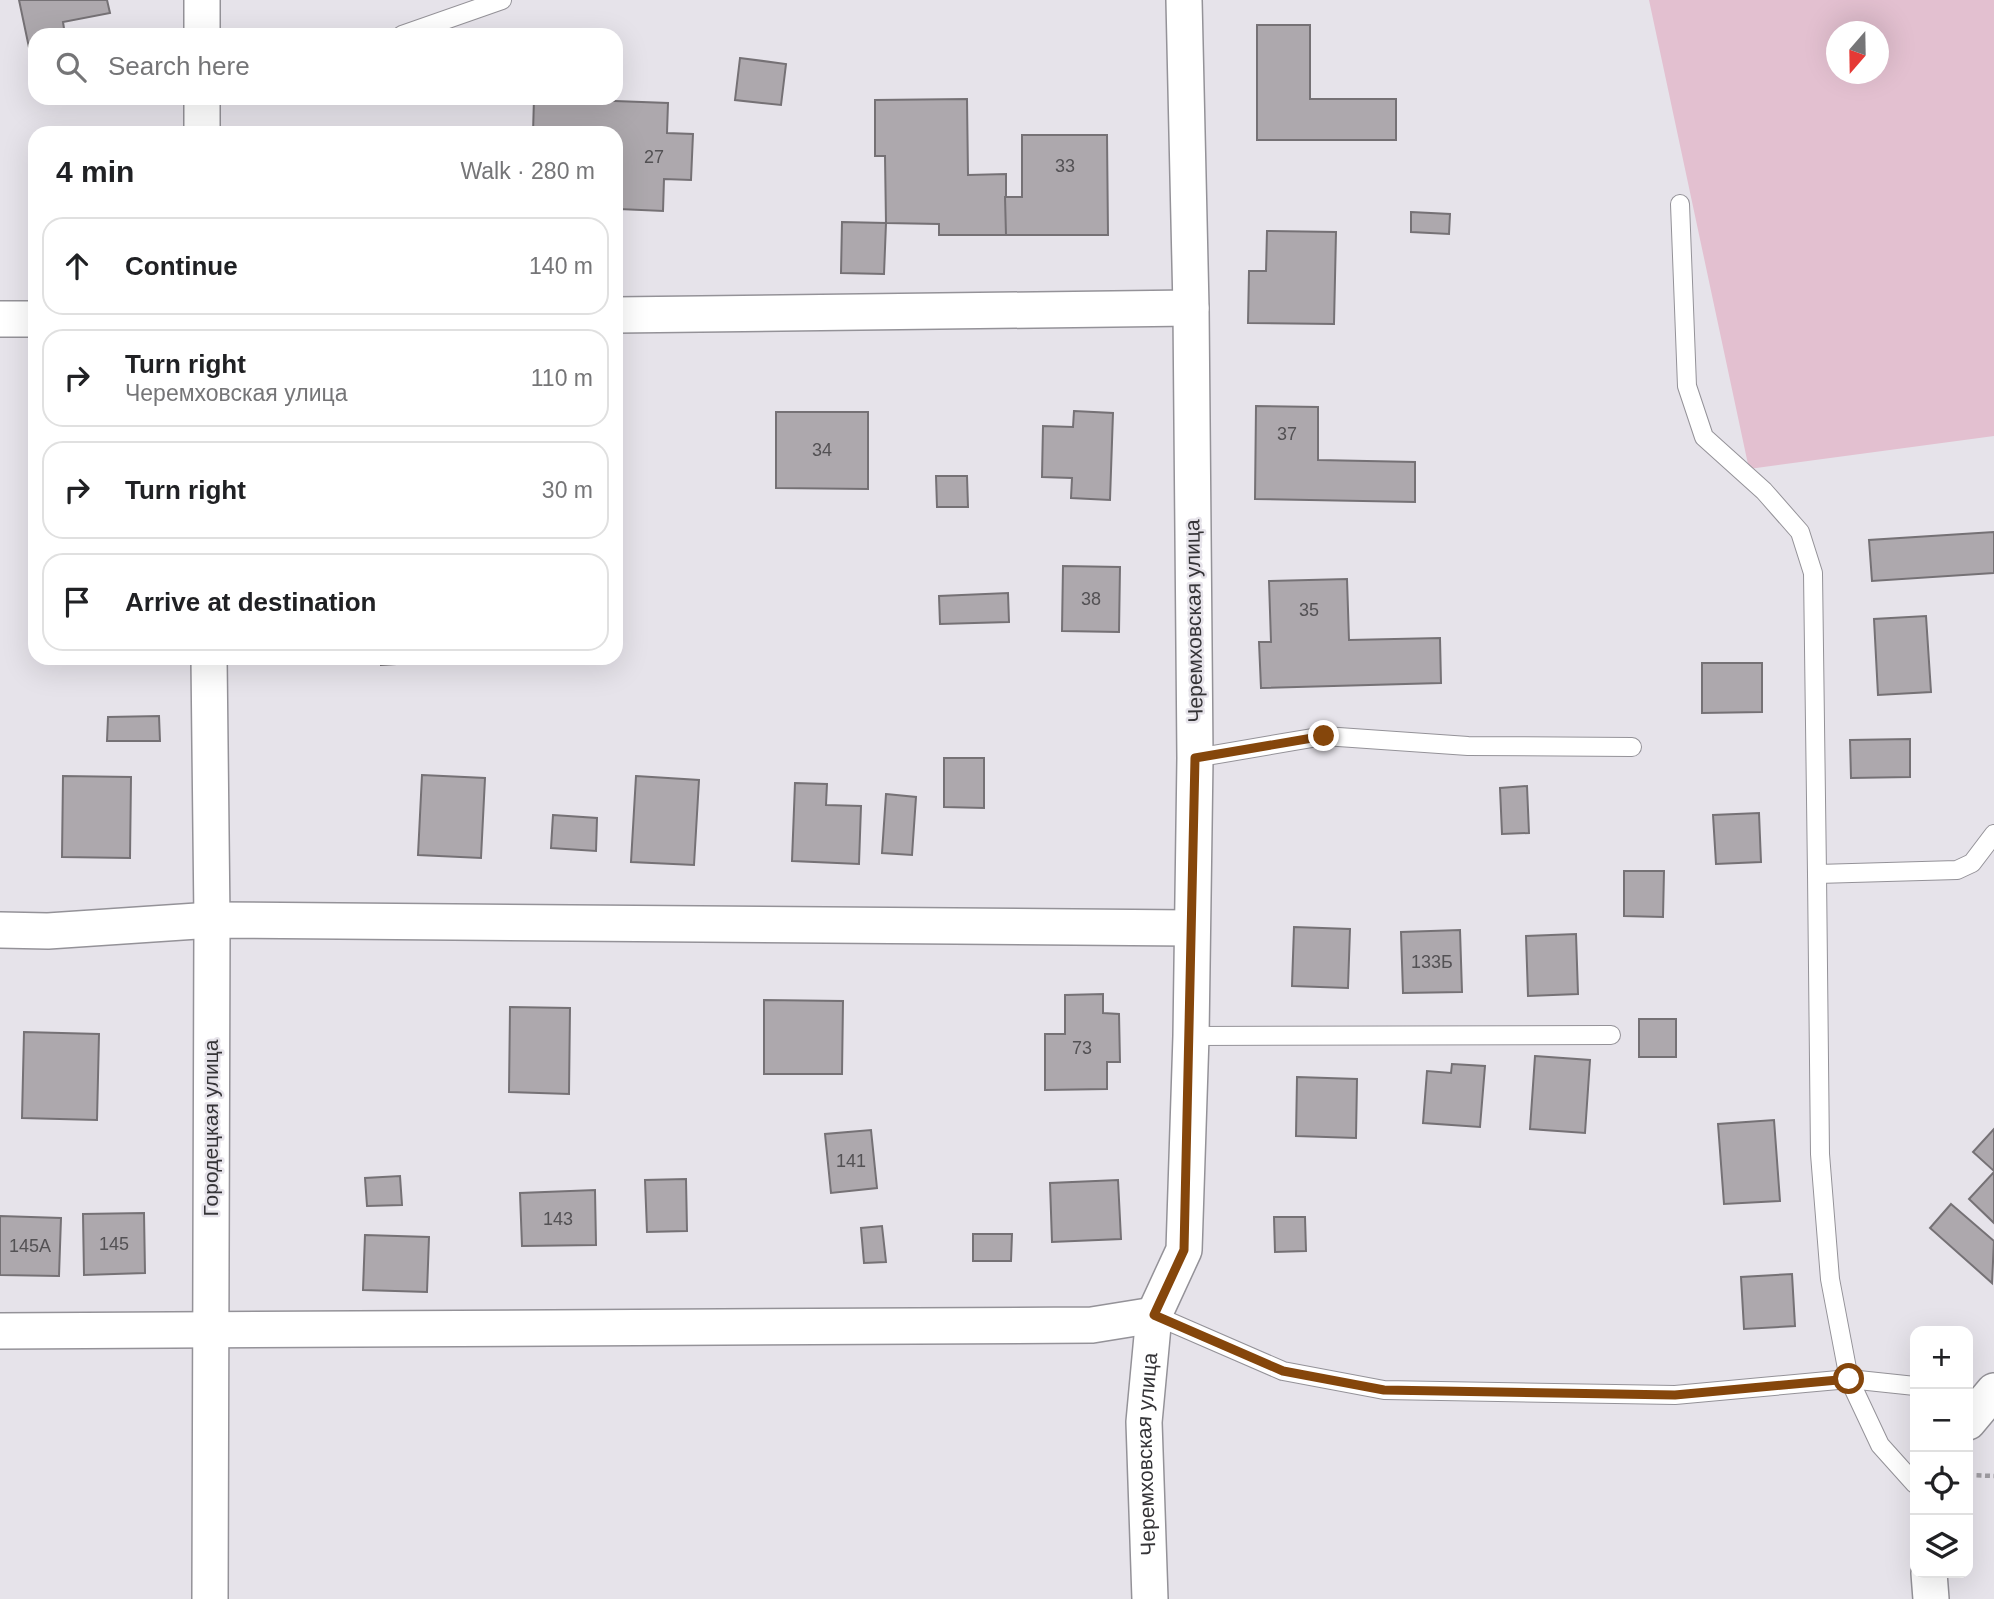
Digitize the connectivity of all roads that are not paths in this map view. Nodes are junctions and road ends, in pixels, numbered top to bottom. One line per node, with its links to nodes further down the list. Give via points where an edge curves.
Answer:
1 (202, 0): 4 (street)
2 (502, 0): 5 (lane)
3 (1184, 0): 7 (street, Черемховская улица)
4 (202, 28)
5 (422, 28)
6 (1680, 204): 15 (lane, via 1687,386 1704,437 1764,491 1800,532 1813,573)
7 (1191, 308): 8 (street); 13 (street, Черемховская улица)
8 (623, 315)
9 (0, 319): 10 (street)
10 (28, 319)
11 (209, 665): 16 (street, Городецкая улица)
12 (1632, 747): 13 (lane, via 1468,746 1324,736)
13 (1195, 758): 17 (street, Черемховская улица)
14 (1994, 834): 15 (lane, via 1972,863 1957,870)
15 (1817, 874): 24 (lane, via 1820,1154 1830,1279)
16 (212, 920): 17 (street); 18 (street); 23 (street, Городецкая улица)
17 (1190, 928): 19 (street, Черемховская улица)
18 (0, 930)
19 (1191, 1035): 20 (lane); 21 (street, Черемховская улица, via 1184,1250)
20 (1611, 1035)
21 (1154, 1315): 23 (street, via 1092,1325); 24 (lane, via 1283,1371 1384,1390 1675,1395); 31 (street, Черемховская улица, via 1144,1422)
22 (0, 1331): 23 (street)
23 (211, 1331): 30 (street, Городецкая улица)
24 (1849, 1379): 25 (lane); 28 (lane, via 1880,1444)
25 (1910, 1385)
26 (1985, 1392): 27 (street)
27 (1973, 1413)
28 (1910, 1478)
29 (1929, 1578): 32 (street)
30 (210, 1599)
31 (1150, 1599)
32 (1931, 1599)

